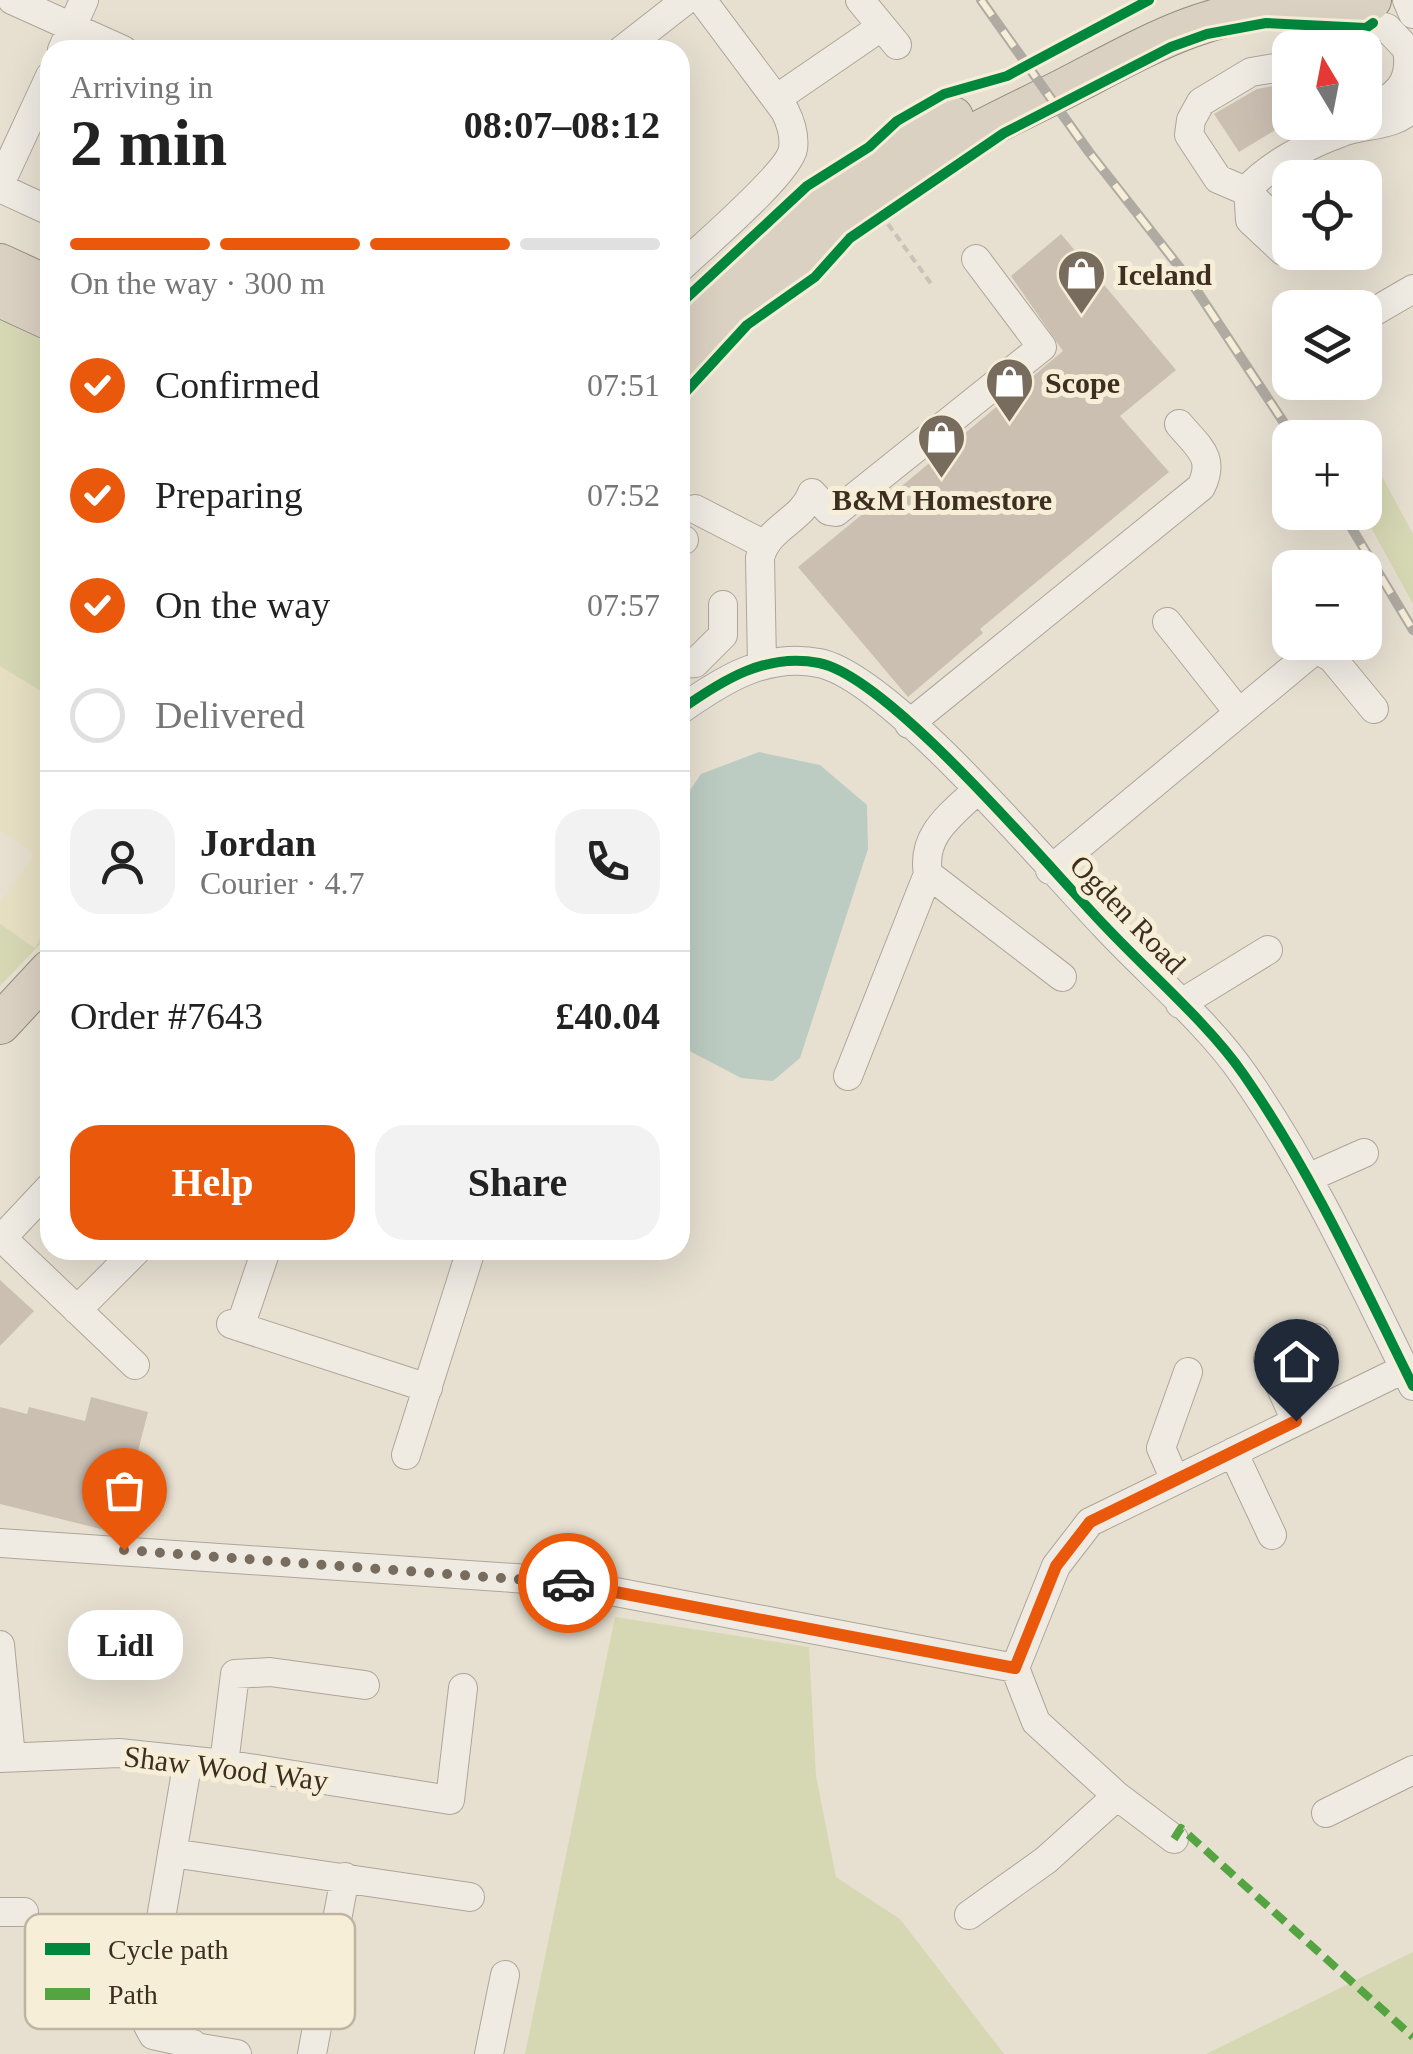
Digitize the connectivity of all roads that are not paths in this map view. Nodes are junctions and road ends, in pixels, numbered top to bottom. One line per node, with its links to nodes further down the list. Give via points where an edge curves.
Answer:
1 (12, 0): 10 (street)
2 (84, 0): 10 (street)
3 (686, 0): 11 (street)
4 (702, 0): 13 (street)
5 (860, 0): 13 (street, via 889,36)
6 (1181, 0): 31 (highway, via 906,142 839,184)
7 (1407, 0): 9 (street)
8 (1321, 5): 15 (street, via 1399,37 1410,62); 32 (highway, via 1256,9 1182,28 945,151 877,211 775,278)
9 (1413, 14)
10 (67, 38)
11 (635, 40)
12 (1272, 69): 19 (street, via 1252,72 1201,102 1191,120 1189,135 1218,179)
13 (774, 95): 23 (street, via 793,128 793,152)
14 (40, 98): 18 (street)
15 (1410, 99): 16 (street); 19 (street, via 1390,122 1327,138)
16 (1382, 106)
17 (1299, 140): 19 (street, via 1275,154)
18 (0, 186): 20 (street)
19 (1246, 191): 21 (street); 22 (street, via 1254,226)
20 (40, 206)
21 (1272, 212)
22 (1272, 243)
23 (690, 258)
24 (976, 259): 35 (street, via 1042,348 836,512 812,493)
25 (0, 264): 26 (highway)
26 (40, 282)
27 (1413, 289): 29 (street)
28 (0, 297): 30 (highway)
29 (1382, 308)
30 (40, 315)
31 (690, 316)
32 (690, 363)
33 (1179, 424): 43 (street, via 1207,458 1201,487)
34 (690, 527): 35 (street)
35 (763, 544): 39 (street)
36 (1167, 622): 42 (street)
37 (690, 643): 38 (street, via 723,612 723,635)
38 (690, 663)
39 (762, 664): 40 (street, Ogden Road); 43 (street, Ogden Road, via 817,662 845,670)
40 (690, 703)
41 (1374, 709): 42 (street, via 1332,658 1316,649)
42 (1239, 713): 45 (street)
43 (909, 724): 44 (street, Ogden Road)
44 (977, 790): 45 (street, Ogden Road); 46 (street, via 930,837)
45 (1050, 870): 50 (street, Ogden Road, via 1138,979)
46 (928, 874): 48 (street); 52 (street)
47 (1268, 950): 50 (street)
48 (1062, 977)
49 (40, 981): 51 (highway)
50 (1180, 1004): 54 (street, Ogden Road, via 1242,1071)
51 (0, 1024)
52 (848, 1076)
53 (1364, 1153): 54 (street)
54 (1310, 1177): 64 (street, Ogden Road)
55 (40, 1197): 56 (street)
56 (1, 1237): 60 (street)
57 (127, 1260): 60 (street)
58 (262, 1260): 65 (street, via 236,1326)
59 (468, 1260): 65 (street)
60 (77, 1310): 62 (street)
61 (1316, 1338): 66 (street, via 1268,1358)
62 (135, 1365)
63 (1188, 1372): 69 (street, via 1161,1448)
64 (1409, 1378): 66 (street, Ogden Road)
65 (428, 1388): 68 (street)
66 (1296, 1421): 67 (street, Ogden Road)
67 (1233, 1452): 69 (street, Ogden Road); 70 (street)
68 (406, 1455)
69 (1175, 1480): 73 (street, Ogden Road, via 1090,1522 1056,1566)
70 (1272, 1535)
71 (0, 1542): 73 (street, via 558,1582)
72 (0, 1645): 76 (street)
73 (1015, 1668): 80 (street, via 1036,1722)
74 (365, 1685): 78 (street, via 236,1674)
75 (463, 1688): 78 (street, Shaw Wood Way, via 450,1800)
76 (6, 1758): 77 (street, Shaw Wood Way, via 119,1753)
77 (188, 1760): 78 (street, Shaw Wood Way); 83 (street)
78 (224, 1764)
79 (1413, 1770): 81 (street)
80 (1117, 1796): 82 (street); 88 (street, via 1046,1860)
81 (1326, 1813)
82 (1174, 1840)
83 (172, 1853): 84 (street); 86 (street)
84 (346, 1877): 85 (street); 87 (street)
85 (470, 1897)
86 (162, 1914)
87 (339, 1914)
88 (969, 1915)
89 (505, 1976): 95 (street)
90 (150, 2029): 92 (street)
91 (317, 2029): 94 (street)
92 (201, 2051): 93 (street)
93 (237, 2054)
94 (312, 2054)
95 (489, 2054)

